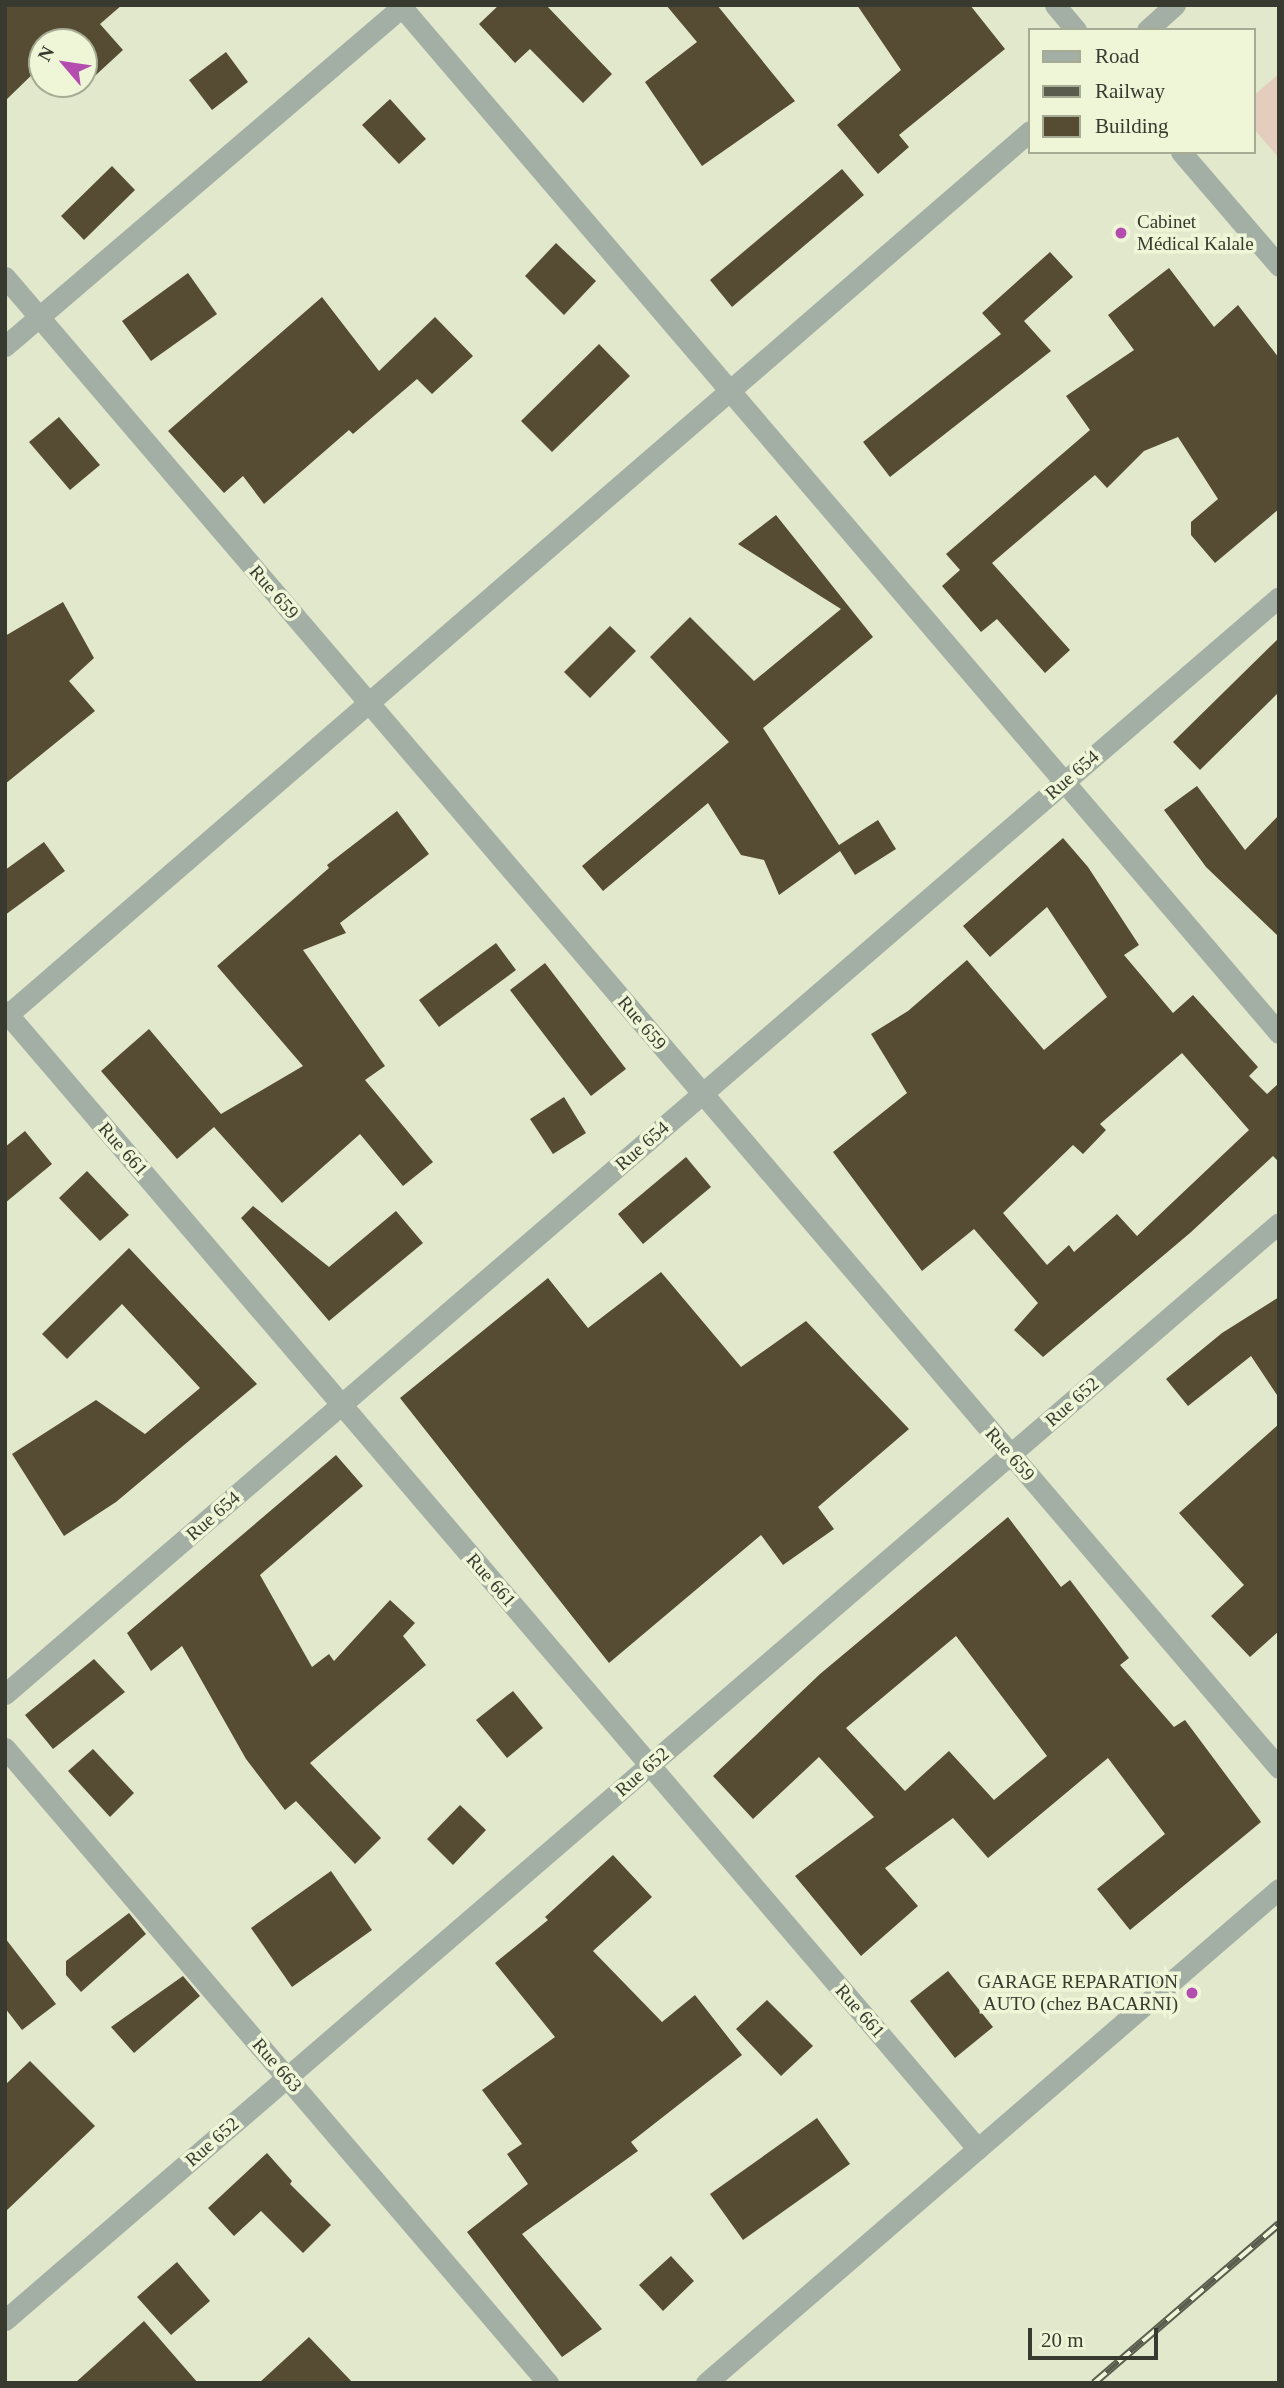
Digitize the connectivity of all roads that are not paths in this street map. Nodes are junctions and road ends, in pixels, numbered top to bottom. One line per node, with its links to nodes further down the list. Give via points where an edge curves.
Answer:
1 (1055, 5): 4 (street)
2 (1175, 5): 5 (street)
3 (402, 6): 10 (street); 12 (street)
4 (1074, 28)
5 (1149, 28)
6 (1028, 133): 12 (street)
7 (1183, 154): 8 (street)
8 (1279, 266)
9 (5, 277): 10 (street, Rue 659)
10 (39, 317): 11 (street); 14 (street, Rue 659)
11 (5, 346)
12 (729, 391): 14 (street); 15 (street)
13 (1279, 597): 15 (street, Rue 654)
14 (369, 703): 16 (street); 18 (street, Rue 659)
15 (1064, 782): 17 (street); 18 (street, Rue 654)
16 (6, 1014): 20 (street, Rue 661)
17 (1279, 1033)
18 (702, 1094): 20 (street, Rue 654); 21 (street, Rue 659)
19 (1279, 1223): 21 (street, Rue 652)
20 (341, 1405): 22 (street, Rue 654); 24 (street, Rue 661)
21 (1011, 1454): 24 (street, Rue 652); 25 (street, Rue 659)
22 (5, 1694)
23 (5, 1748): 27 (street, Rue 663)
24 (650, 1766): 27 (street, Rue 652); 28 (street, Rue 661)
25 (1279, 1768)
26 (1279, 1889): 28 (street)
27 (287, 2077): 29 (street, Rue 652); 30 (street, Rue 663)
28 (978, 2149): 31 (street)
29 (5, 2320)
30 (548, 2383)
31 (706, 2383)

